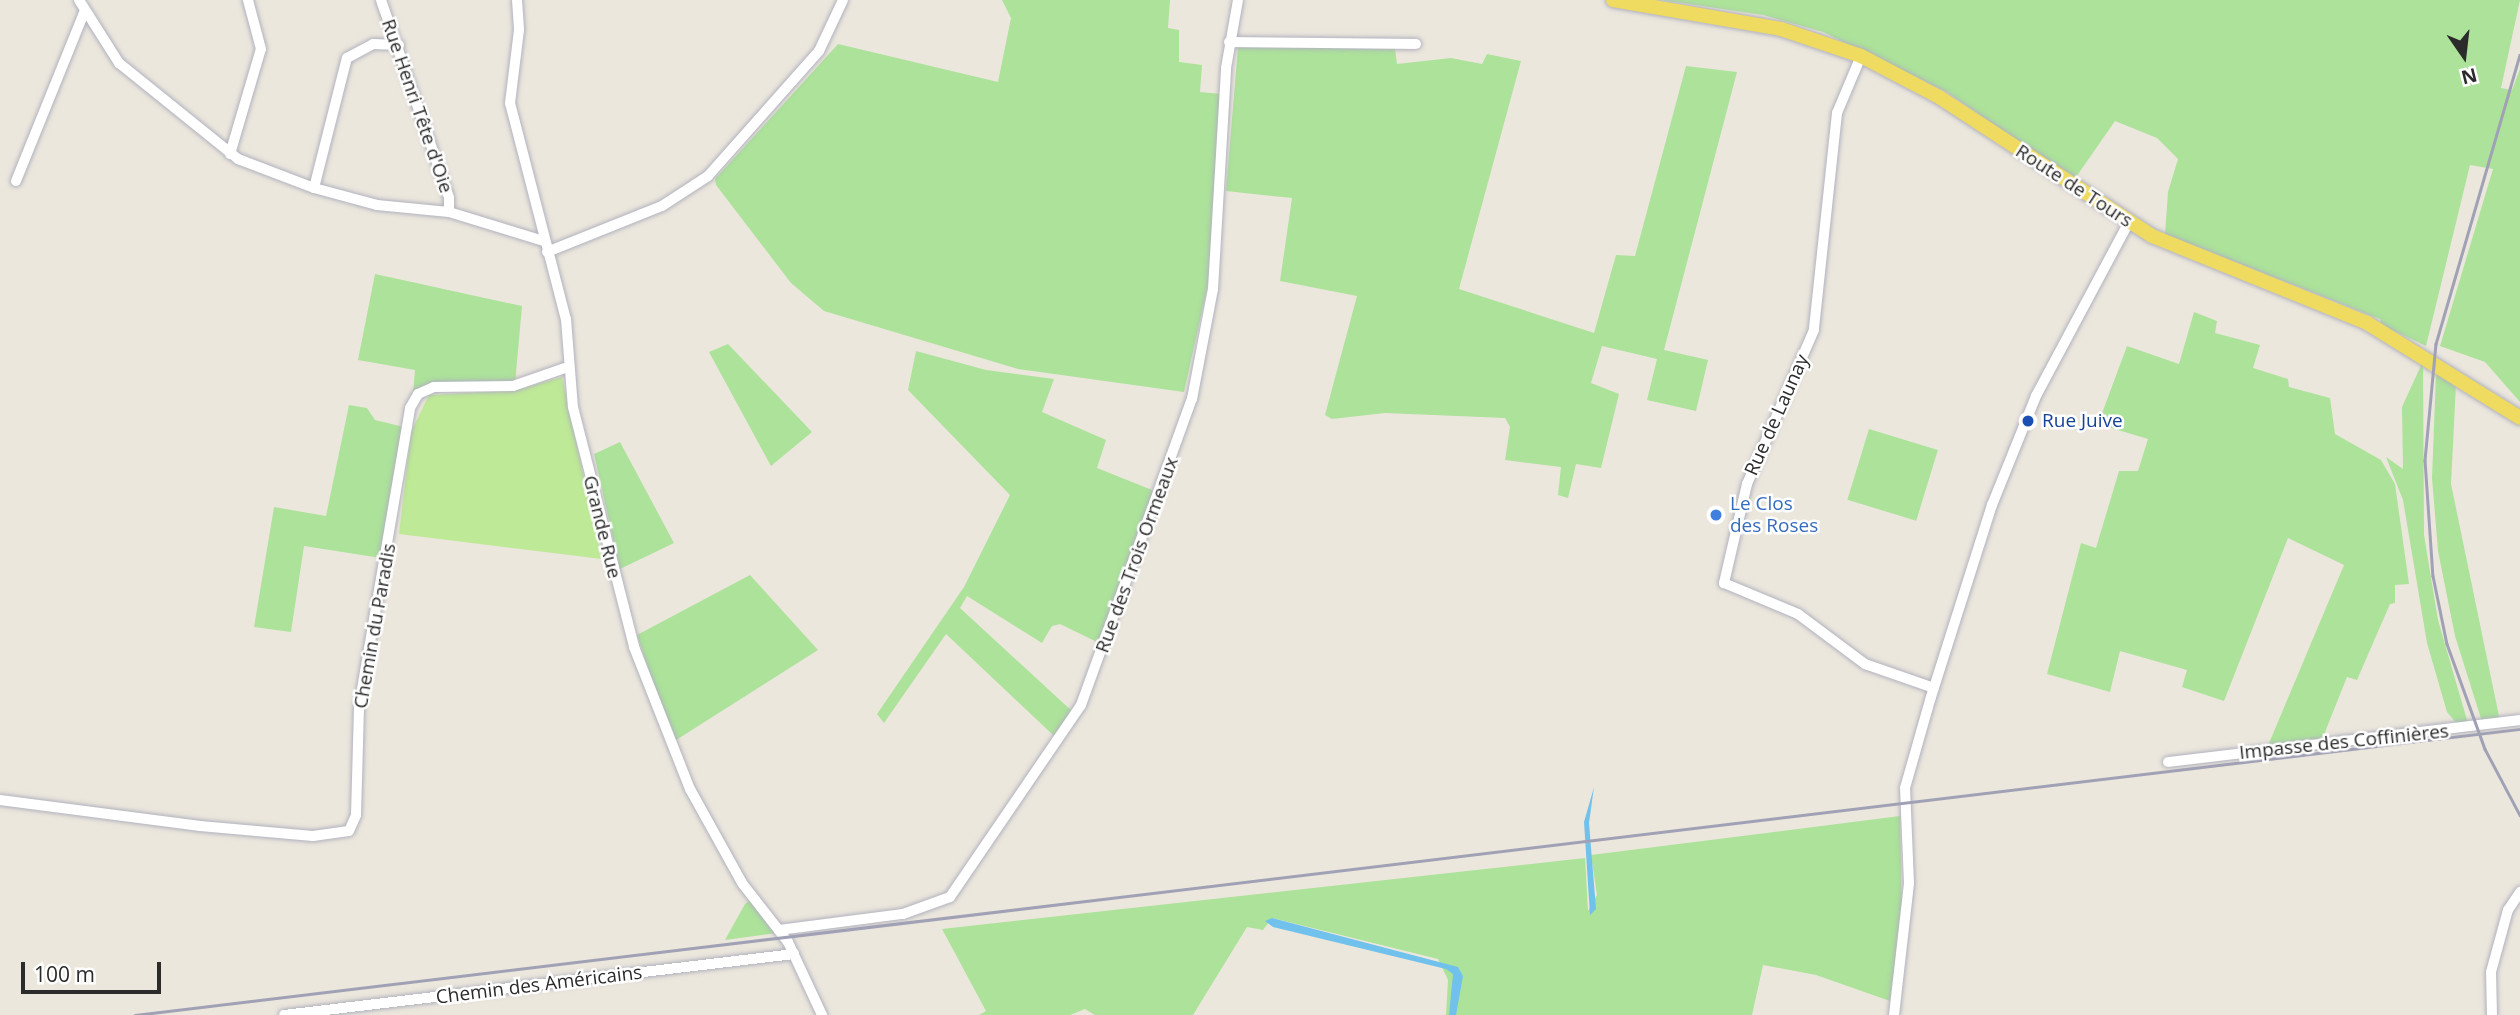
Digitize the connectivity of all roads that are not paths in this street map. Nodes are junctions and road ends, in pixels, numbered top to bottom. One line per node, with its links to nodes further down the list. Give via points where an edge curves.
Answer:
1 (79, 0): 8 (street)
2 (248, 0): 13 (street, via 261,49)
3 (381, 0): 11 (street, Rue Henri Tête d'Oie)
4 (517, 0): 18 (street, Grande Rue, via 519,30 510,103)
5 (843, 0): 18 (street, via 819,51 708,176 662,206)
6 (1238, 0): 9 (street, Rue des Trois Ormeaux)
7 (1614, 0): 12 (main road, Route de Tours, via 1781,29)
8 (85, 10): 13 (street, via 117,61); 14 (street)
9 (1230, 42): 10 (street); 26 (street, Rue des Trois Ormeaux, via 1217,252 1192,399 1082,705 950,897 903,914)
10 (1416, 44)
11 (400, 45): 15 (street, via 373,44 347,58); 16 (street, Rue Henri Tête d'Oie, via 449,198)
12 (1861, 56): 17 (main road, Route de Tours, via 1938,97); 21 (street, Rue de Launay, via 1837,113 1814,330 1746,484 1727,551 1724,583 1798,614 1865,664)
13 (230, 154): 15 (street)
14 (16, 181)
15 (314, 188): 16 (street, via 377,205)
16 (449, 212): 18 (street)
17 (2129, 222): 20 (main road, Route de Tours, via 2217,267 2367,323); 21 (street, via 2036,396 1992,505)
18 (546, 247): 19 (street, Grande Rue, via 566,319)
19 (568, 367): 24 (street, Chemin du Paradis, via 513,386 434,387 418,394 410,408 359,707 356,815 349,831 313,836); 26 (street, Grande Rue, via 608,554 660,724 729,862)
20 (2520, 418)
21 (1934, 688): 31 (street, via 1905,788 1909,883)
22 (2520, 720): 23 (street, Impasse des Coffinières)
23 (2168, 762)
24 (0, 800)
25 (2520, 892): 32 (street, via 2508,910 2494,959)
26 (779, 929): 27 (street, Grande Rue)
27 (794, 954): 28 (street, Chemin des Américains); 30 (street, Grande Rue)
28 (335, 1012): 29 (street, Chemin des Américains)
29 (285, 1015)
30 (822, 1015)
31 (1894, 1015)
32 (2492, 1015)

